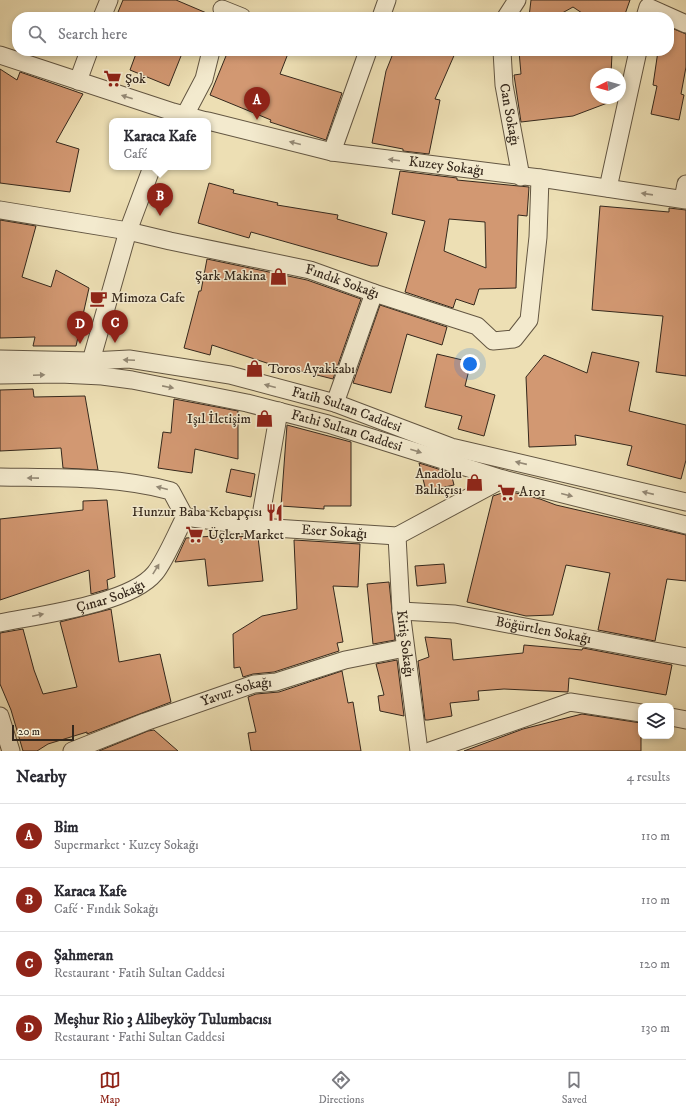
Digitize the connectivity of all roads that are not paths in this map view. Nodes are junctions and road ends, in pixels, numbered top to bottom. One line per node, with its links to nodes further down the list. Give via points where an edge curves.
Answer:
1 (109, 0): 5 (street)
2 (387, 0): 6 (street)
3 (517, 0): 7 (street)
4 (643, 8): 8 (street)
5 (104, 12)
6 (383, 12)
7 (509, 12)
8 (654, 12)
9 (674, 20): 10 (street)
10 (686, 24)
11 (0, 55): 17 (street, Kuzey Sokağı)
12 (87, 56): 17 (street)
13 (210, 56): 18 (street, via 204,79)
14 (366, 56): 21 (street)
15 (502, 56): 23 (street, Can Sokağı, via 504,85)
16 (637, 56): 25 (street)
17 (78, 81): 18 (street, Kuzey Sokağı, one-way to 17)
18 (176, 116): 19 (street, Kuzey Sokağı)
19 (188, 118)
20 (211, 122): 21 (street, Kuzey Sokağı, one-way to 20)
21 (332, 152): 23 (street, Kuzey Sokağı, one-way to 21)
22 (151, 170): 28 (street)
23 (522, 177): 24 (street, Kuzey Sokağı)
24 (540, 178): 25 (street, Kuzey Sokağı); 29 (street, Fındık Sokağı, via 538,237 529,320 514,338 493,341 477,326)
25 (608, 188): 26 (street, Kuzey Sokağı, one-way to 25)
26 (685, 194)
27 (0, 210): 28 (street, Fındık Sokağı)
28 (128, 231): 29 (street, Fındık Sokağı, via 310,270); 31 (street)
29 (374, 293): 33 (street)
30 (0, 359): 31 (street, Fatih Sultan Caddesi)
31 (91, 361): 33 (street, Fatih Sultan Caddesi, one-way to 31, via 230,375 129,359)
32 (0, 375): 34 (street, Fathi Sultan Caddesi, one-way to 34, via 60,374 117,378)
33 (335, 403): 37 (street, Fatih Sultan Caddesi, one-way to 33, via 452,447)
34 (279, 411): 36 (street, Fathi Sultan Caddesi, one-way to 36); 40 (street)
35 (0, 477): 38 (street, one-way to 35, via 171,490 150,485 83,479)
36 (503, 479): 39 (street, Fathi Sultan Caddesi, one-way to 39); 41 (street)
37 (686, 502)
38 (185, 517): 40 (street, Eser Sokağı); 43 (street, Çınar Sokağı, one-way to 38, via 110,600 134,589 154,574)
39 (686, 525)
40 (260, 527): 41 (street, Eser Sokağı)
41 (397, 536): 42 (street, Kiriş Sokağı)
42 (400, 611): 44 (street, Kiriş Sokağı); 45 (street, Böğürtlen Sokağı, via 455,614)
43 (0, 623)
44 (405, 648): 51 (street, Yavuz Sokağı, via 345,660 276,682 254,684); 52 (street, Kiriş Sokağı)
45 (686, 657)
46 (638, 713): 53 (street, via 570,702)
47 (0, 716): 50 (street)
48 (674, 718): 49 (street)
49 (686, 720)
50 (11, 751)
51 (72, 751)
52 (419, 751)
53 (430, 751)

